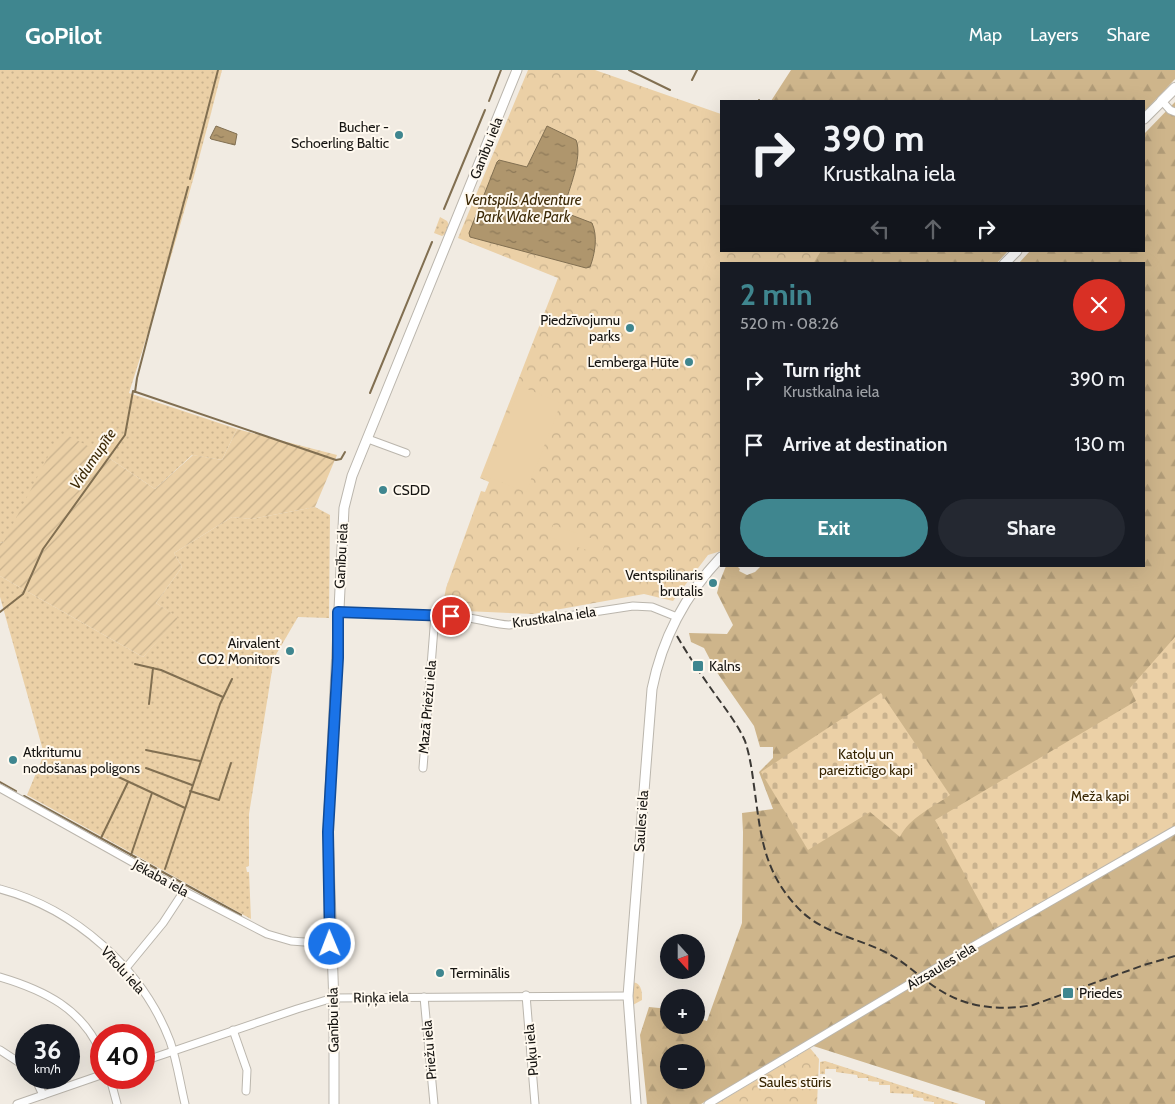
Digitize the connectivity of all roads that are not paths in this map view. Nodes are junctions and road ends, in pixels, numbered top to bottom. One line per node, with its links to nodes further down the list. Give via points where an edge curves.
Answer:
1 (517, 70): 8 (street, Ganību iela)
2 (1175, 88): 3 (main road)
3 (1162, 101): 4 (street); 5 (street)
4 (1175, 112)
5 (1145, 119)
6 (1015, 252): 7 (street)
7 (1006, 262)
8 (368, 440): 9 (street); 11 (street, Ganību iela, via 352,476 344,508)
9 (406, 453)
10 (720, 559): 13 (street, Saules iela, via 704,575)
11 (338, 612): 12 (street, Krustkalna iela); 19 (street, Ganību iela, via 328,832)
12 (435, 615): 13 (street, Krustkalna iela, via 510,625 633,606 652,607); 14 (street, Mazā Priežu iela)
13 (677, 617): 24 (street, Saules iela, via 662,649 652,689)
14 (423, 768)
15 (1, 790): 18 (street, Jēkaba iela)
16 (1175, 830): 44 (street, Aizsaules iela)
17 (0, 889): 20 (street, Vītolu iela, via 40,903 66,917)
18 (184, 891): 19 (street, Jēkaba iela, via 267,934 290,941); 20 (street)
19 (330, 944): 25 (street, Ganību iela)
20 (126, 968): 29 (street, Vītolu iela, via 152,1004)
21 (0, 977): 27 (street, via 50,996 70,1010)
22 (526, 995): 23 (street, Riņķa iela); 24 (street, Riņķa iela); 42 (street, Puķu iela)
23 (424, 996): 25 (street, Riņķa iela); 41 (street, Priežu iela)
24 (628, 996): 43 (street, Saules iela)
25 (333, 998): 26 (street, Riņķa iela); 40 (street, Ganību iela)
26 (233, 1030): 29 (street, Riņķa iela); 35 (street, via 247,1070)
27 (90, 1032)
28 (0, 1050): 31 (street)
29 (173, 1051): 30 (street, Riņķa iela); 39 (street, Vītolu iela)
30 (155, 1057)
31 (15, 1060)
32 (90, 1079): 36 (street)
33 (40, 1089): 36 (street)
34 (113, 1089): 38 (street)
35 (246, 1091)
36 (43, 1094): 37 (street)
37 (17, 1104)
38 (117, 1104)
39 (185, 1104)
40 (334, 1104)
41 (434, 1104)
42 (535, 1104)
43 (636, 1104)
44 (708, 1104)

